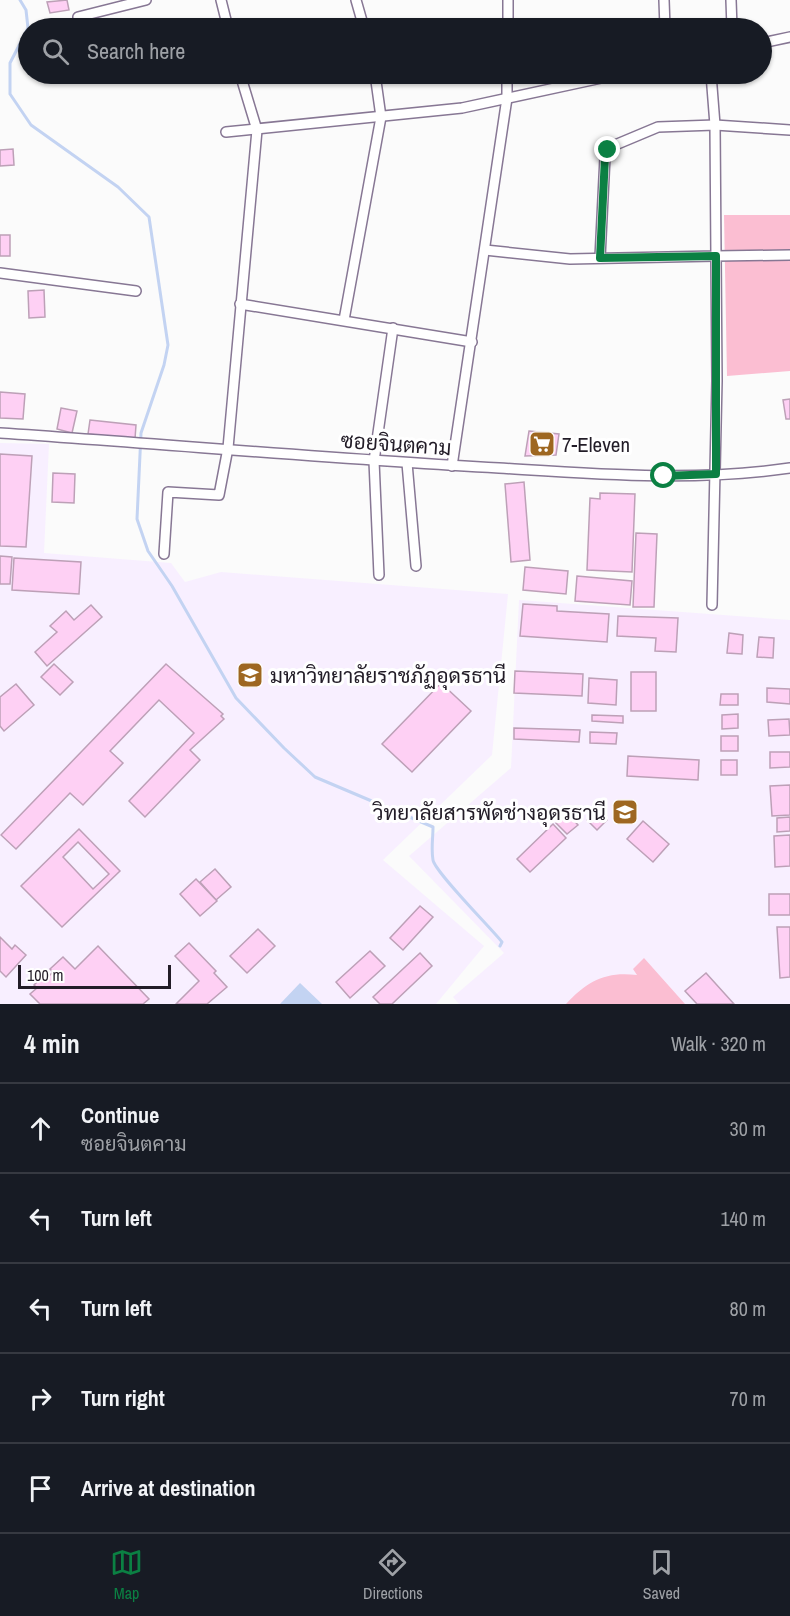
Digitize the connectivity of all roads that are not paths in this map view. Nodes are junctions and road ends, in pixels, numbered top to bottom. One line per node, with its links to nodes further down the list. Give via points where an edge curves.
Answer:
1 (146, 0): 7 (street)
2 (221, 0): 8 (street)
3 (356, 0): 9 (street)
4 (508, 0): 10 (street)
5 (664, 0): 11 (street)
6 (731, 0): 12 (street)
7 (78, 17)
8 (226, 18)
9 (361, 18)
10 (508, 18)
11 (665, 18)
12 (732, 18)
13 (790, 37): 14 (street)
14 (772, 41)
15 (243, 84): 23 (street)
16 (376, 84): 21 (street)
17 (507, 84): 20 (street)
18 (573, 84): 20 (street)
19 (712, 84): 22 (street)
20 (507, 98): 21 (street, via 462,108); 26 (street)
21 (381, 117): 23 (street); 33 (street)
22 (715, 125): 24 (street); 28 (street); 29 (street, via 658,127 608,150)
23 (257, 130): 25 (street); 32 (street)
24 (790, 130)
25 (226, 132)
26 (485, 250): 29 (street, via 570,259); 35 (street)
27 (790, 255): 28 (street)
28 (716, 256): 29 (street); 42 (street)
29 (600, 258)
30 (0, 273): 31 (street)
31 (136, 291)
32 (240, 304): 33 (street); 37 (street)
33 (345, 320): 34 (street)
34 (393, 328): 35 (street); 38 (street)
35 (472, 342): 40 (street)
36 (0, 433): 37 (street, ซอยจินตคาม)
37 (228, 448): 38 (street, ซอยจินตคาม); 43 (street, via 219,495 168,492)
38 (374, 461): 39 (street, ซอยจินตคาม); 45 (street)
39 (407, 463): 40 (street, ซอยจินตคาม); 44 (street)
40 (452, 466): 42 (street, ซอยจินตคาม, via 664,476)
41 (790, 468): 42 (street, ซอยจินตคาม)
42 (716, 474): 46 (street)
43 (164, 554)
44 (416, 566)
45 (379, 575)
46 (712, 605)

